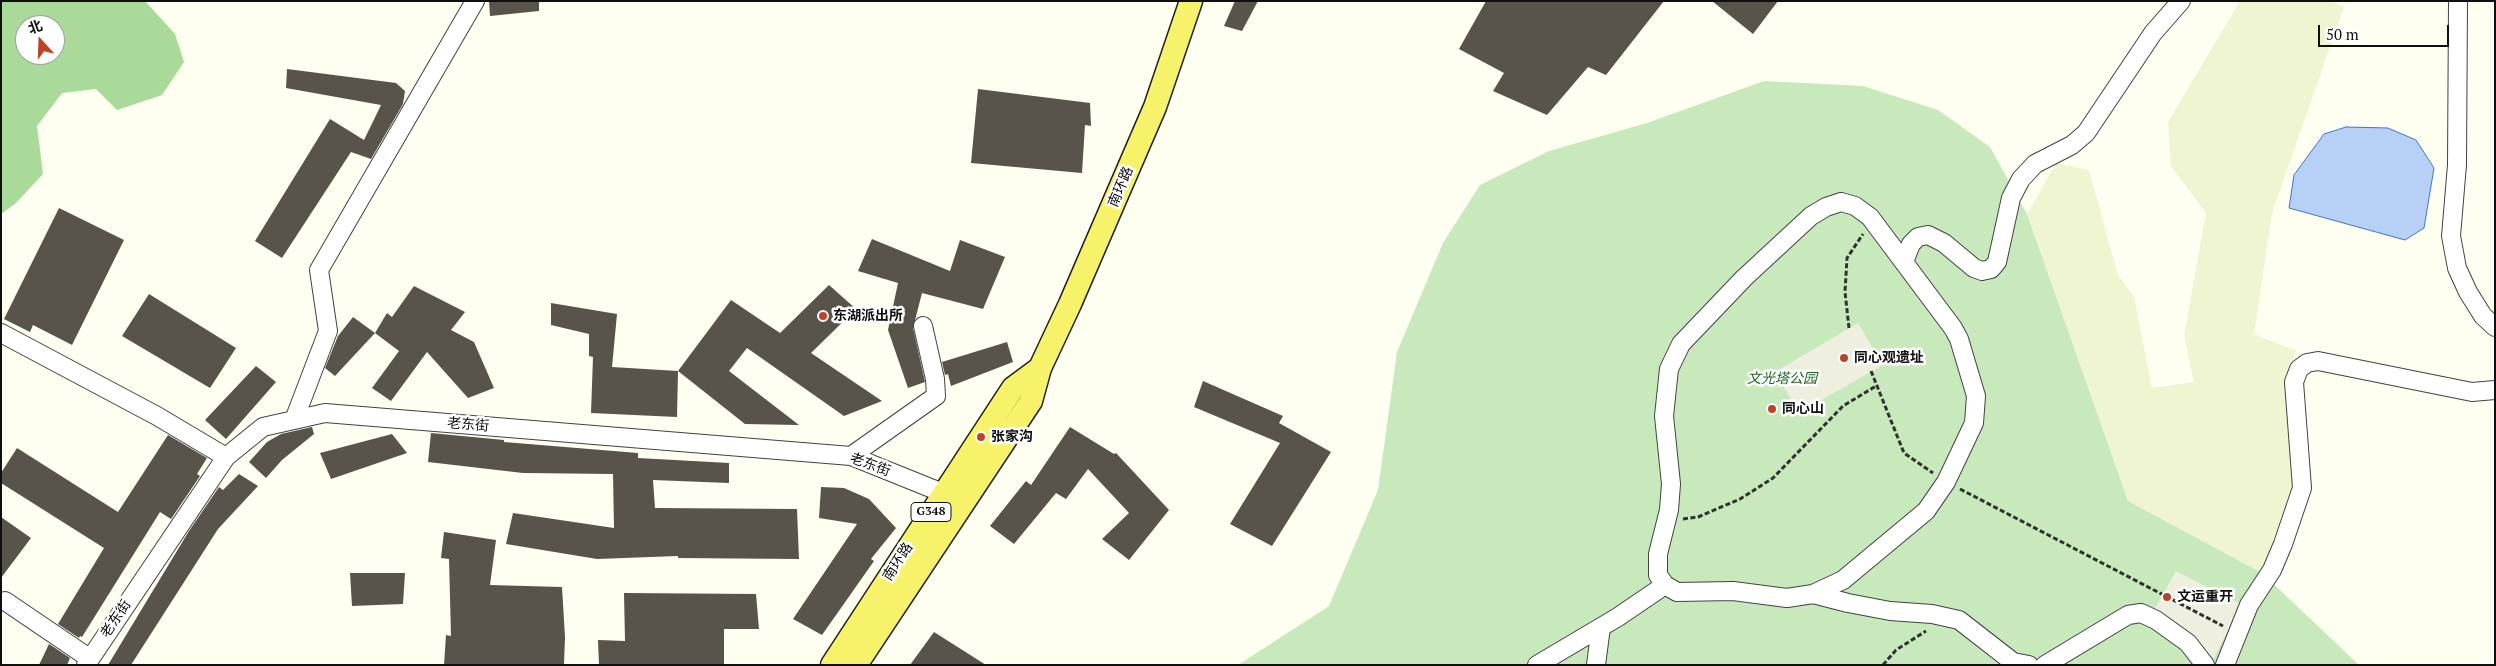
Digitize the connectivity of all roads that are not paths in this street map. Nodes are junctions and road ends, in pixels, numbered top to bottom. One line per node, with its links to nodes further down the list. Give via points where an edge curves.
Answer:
1 (475, 1): 10 (street, via 319,270 328,330)
2 (1191, 1): 13 (main road, 南环路 / G348, via 1155,107 1040,368 1014,388)
3 (2181, 1): 5 (street, via 2153,34 2086,133 2072,145 2035,164 2021,179 2011,198 1997,262 1990,269 1982,272 1974,268 1944,243 1928,235 1918,237 1911,244)
4 (2458, 1): 7 (street, via 2457,165 2451,236 2457,268 2468,292 2483,316)
5 (1904, 262): 14 (street, via 1875,224 1855,206 1841,202 1826,207 1810,216 1744,278 1681,344 1669,369 1664,416 1671,484 1658,554 1658,575); 15 (street, via 1959,339 1976,396 1974,423 1946,482 1926,511 1843,580)
6 (923, 326): 11 (street, via 936,396)
7 (2495, 326)
8 (1, 333): 12 (street, via 157,416)
9 (2495, 390): 26 (street, via 2472,392 2318,361 2298,369 2294,382 2302,488 2272,570 2250,605)
10 (294, 420): 11 (street, 老东街, via 325,413); 12 (street, 老东街, via 263,427)
11 (851, 456): 13 (street, 老东街)
12 (226, 457): 18 (street, 老东街)
13 (952, 500): 19 (main road, 南环路 / G348); 20 (main road, 南环路 / G348)
14 (1665, 585): 15 (street, via 1677,592 1733,591 1787,598); 17 (street)
15 (1814, 594): 23 (street, via 1856,605 1959,620 2013,662)
16 (5, 602): 18 (street)
17 (1601, 627): 21 (street); 22 (street)
18 (88, 661)
19 (832, 665)
20 (856, 665)
21 (1537, 665)
22 (1596, 665)
23 (2029, 665)
24 (2045, 665): 25 (street, via 2128,615 2141,613 2188,643)
25 (2205, 665)
26 (2225, 665)

